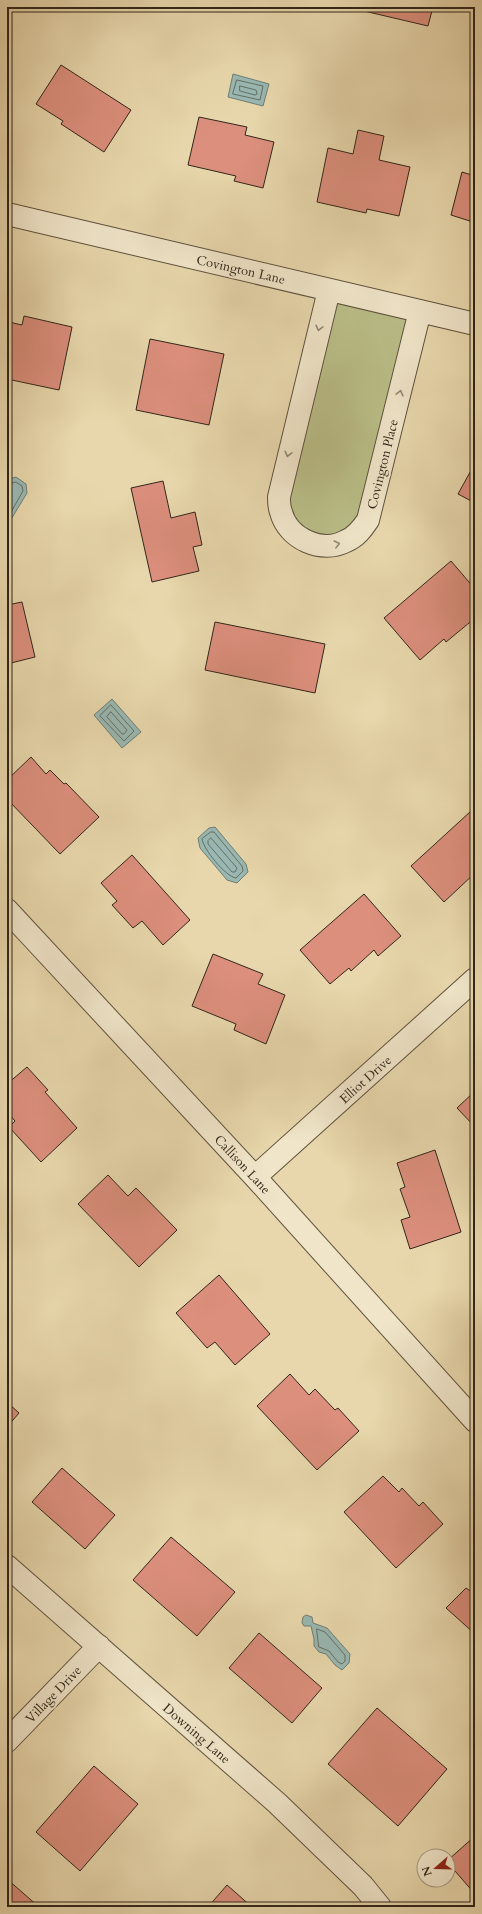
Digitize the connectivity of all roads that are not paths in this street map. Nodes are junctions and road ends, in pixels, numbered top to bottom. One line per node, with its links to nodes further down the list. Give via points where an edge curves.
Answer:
1 (7, 214): 2 (street, Covington Lane)
2 (329, 290): 3 (street, Covington Lane); 3 (street, Covington Place, one-way to 3, via 279,497 281,513 288,527 300,538 314,544 330,546 346,542 358,533 368,520)
3 (420, 311): 4 (street, Covington Lane)
4 (475, 324)
5 (7, 910): 7 (street, Callison Lane)
6 (475, 980): 7 (street, Elliot Drive)
7 (255, 1177): 8 (street, Callison Lane)
8 (475, 1421)
9 (7, 1566): 10 (street, Downing Lane)
10 (99, 1646): 11 (street, Village Drive); 12 (street, Downing Lane, via 277,1803 363,1886)
11 (7, 1741)
12 (380, 1907)

